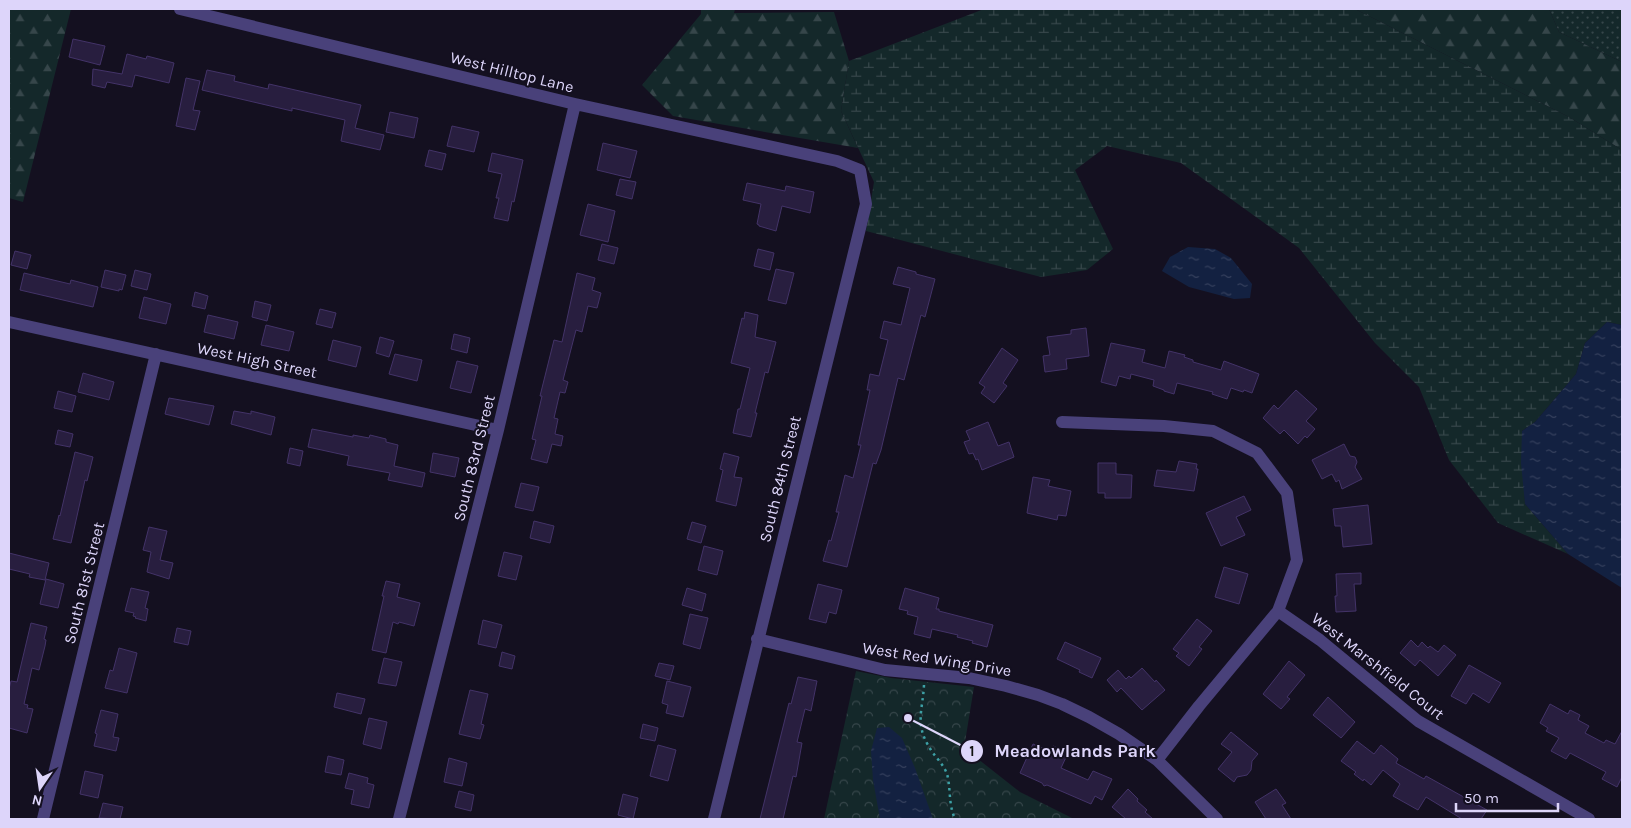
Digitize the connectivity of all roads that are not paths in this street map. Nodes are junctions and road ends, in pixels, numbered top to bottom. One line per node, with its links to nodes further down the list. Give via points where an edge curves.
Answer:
1 (180, 9): 2 (street, West Hilltop Lane)
2 (575, 104): 3 (street, West Hilltop Lane); 7 (street, South 83rd Street)
3 (837, 161): 9 (street, South 84th Street, via 860,170 866,204)
4 (9, 322): 5 (street, West High Street)
5 (156, 354): 7 (street, West High Street); 11 (street, South 81st Street)
6 (1062, 422): 8 (street, via 1213,431 1257,454 1287,494 1297,560)
7 (498, 430): 12 (street, South 83rd Street)
8 (1278, 611): 10 (street); 15 (street, West Marshfield Court, via 1320,640 1418,721)
9 (757, 639): 10 (street, West Red Wing Drive, via 885,670 969,678 1038,695 1090,717); 13 (street, South 84th Street)
10 (1157, 760): 14 (street, West Red Wing Drive)
11 (43, 819)
12 (399, 819)
13 (714, 819)
14 (1217, 819)
15 (1589, 819)

